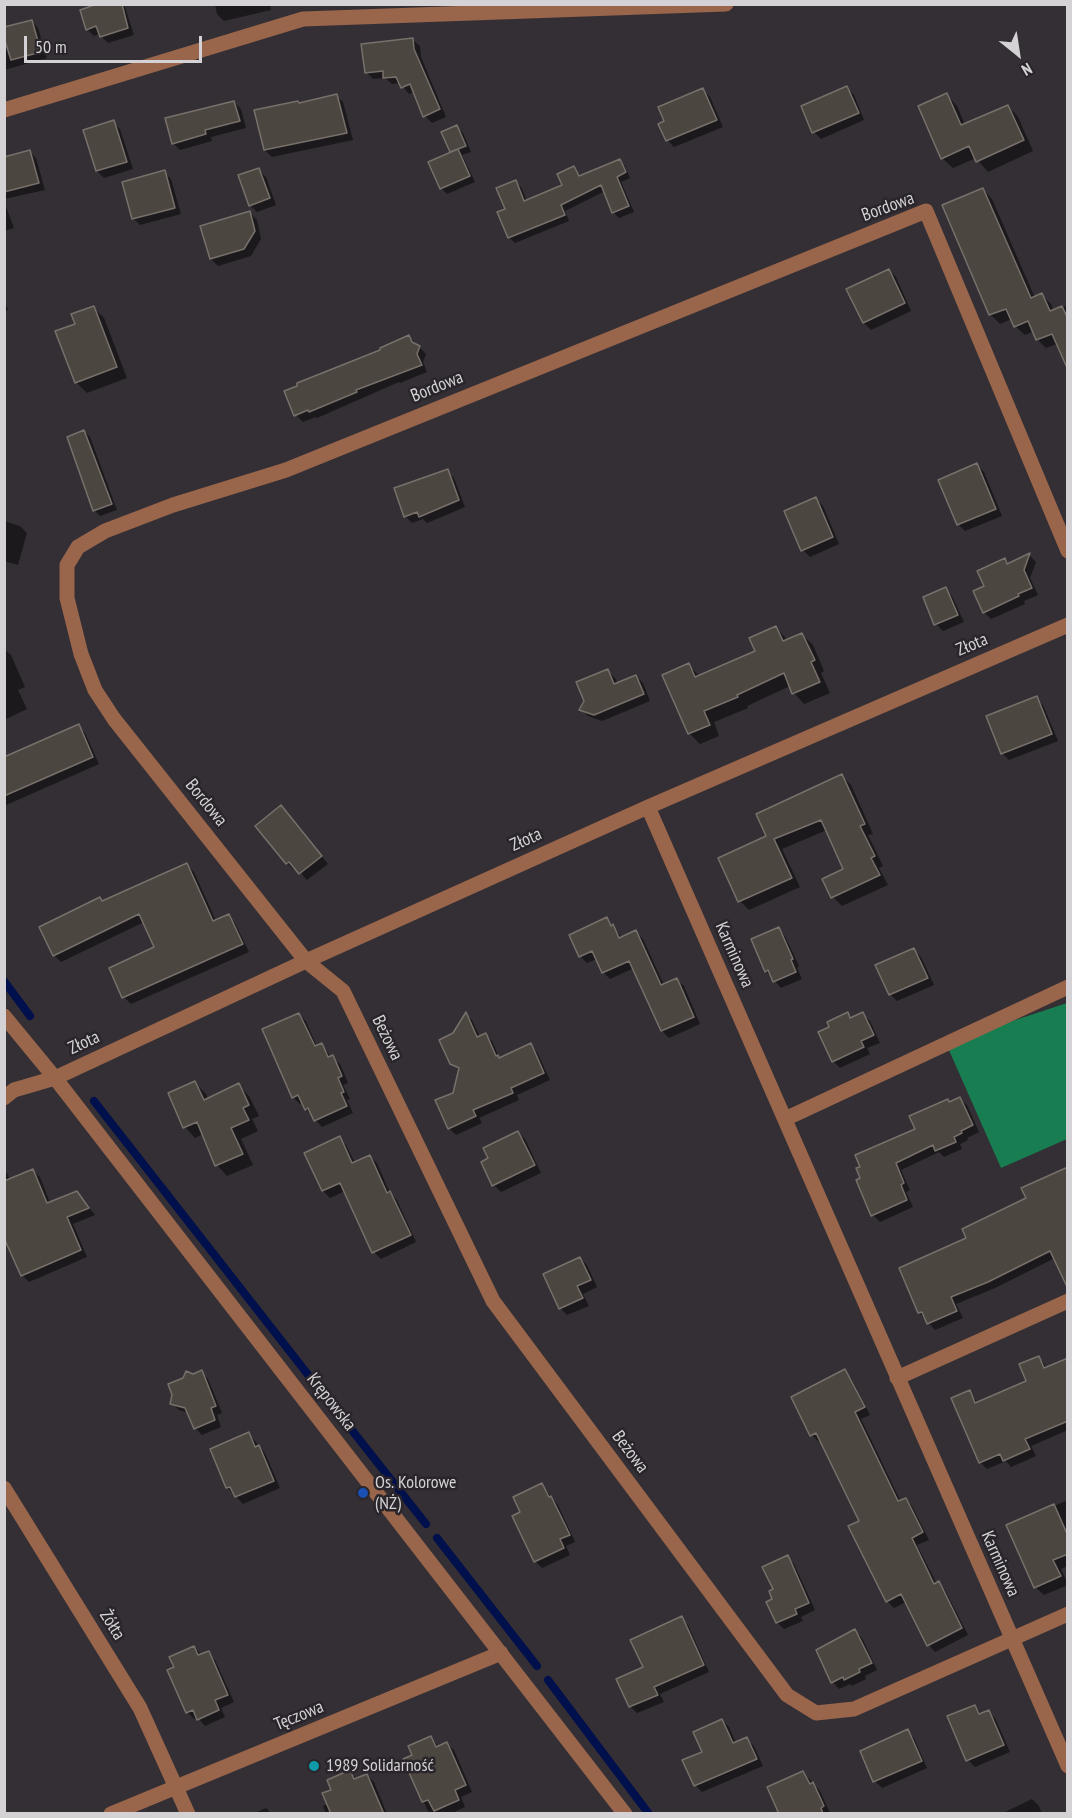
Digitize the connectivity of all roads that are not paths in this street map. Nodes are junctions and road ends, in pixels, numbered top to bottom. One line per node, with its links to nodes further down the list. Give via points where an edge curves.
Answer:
1 (726, 4): 2 (street, via 303,19)
2 (4, 110)
3 (1068, 551): 6 (street, Bordowa, via 926,211 286,470 105,531 78,547 67,565 67,598 95,690 114,720)
4 (1068, 625): 5 (street, Złota)
5 (648, 807): 6 (street, Złota); 11 (street, Karminowa)
6 (306, 961): 9 (street, Złota); 16 (street, Beżowa, via 343,991 493,1300 787,1695 816,1713 854,1709)
7 (1068, 987): 11 (street)
8 (4, 1016): 9 (street, Krępowska)
9 (55, 1078): 10 (street, Złota, via 14,1090); 17 (street, Krępowska)
10 (4, 1098)
11 (785, 1119): 13 (street, Karminowa)
12 (1068, 1301): 13 (street)
13 (897, 1378): 16 (street, Karminowa)
14 (4, 1488): 19 (street, Żółta, via 140,1708)
15 (1068, 1614): 16 (street, Beżowa)
16 (1013, 1640): 18 (street, Karminowa)
17 (501, 1653): 19 (street, Tęczowa); 22 (street, Krępowska)
18 (1068, 1766)
19 (177, 1786): 20 (street, Tęczowa); 21 (street, Żółta)
20 (111, 1814)
21 (188, 1814)
22 (625, 1814)

